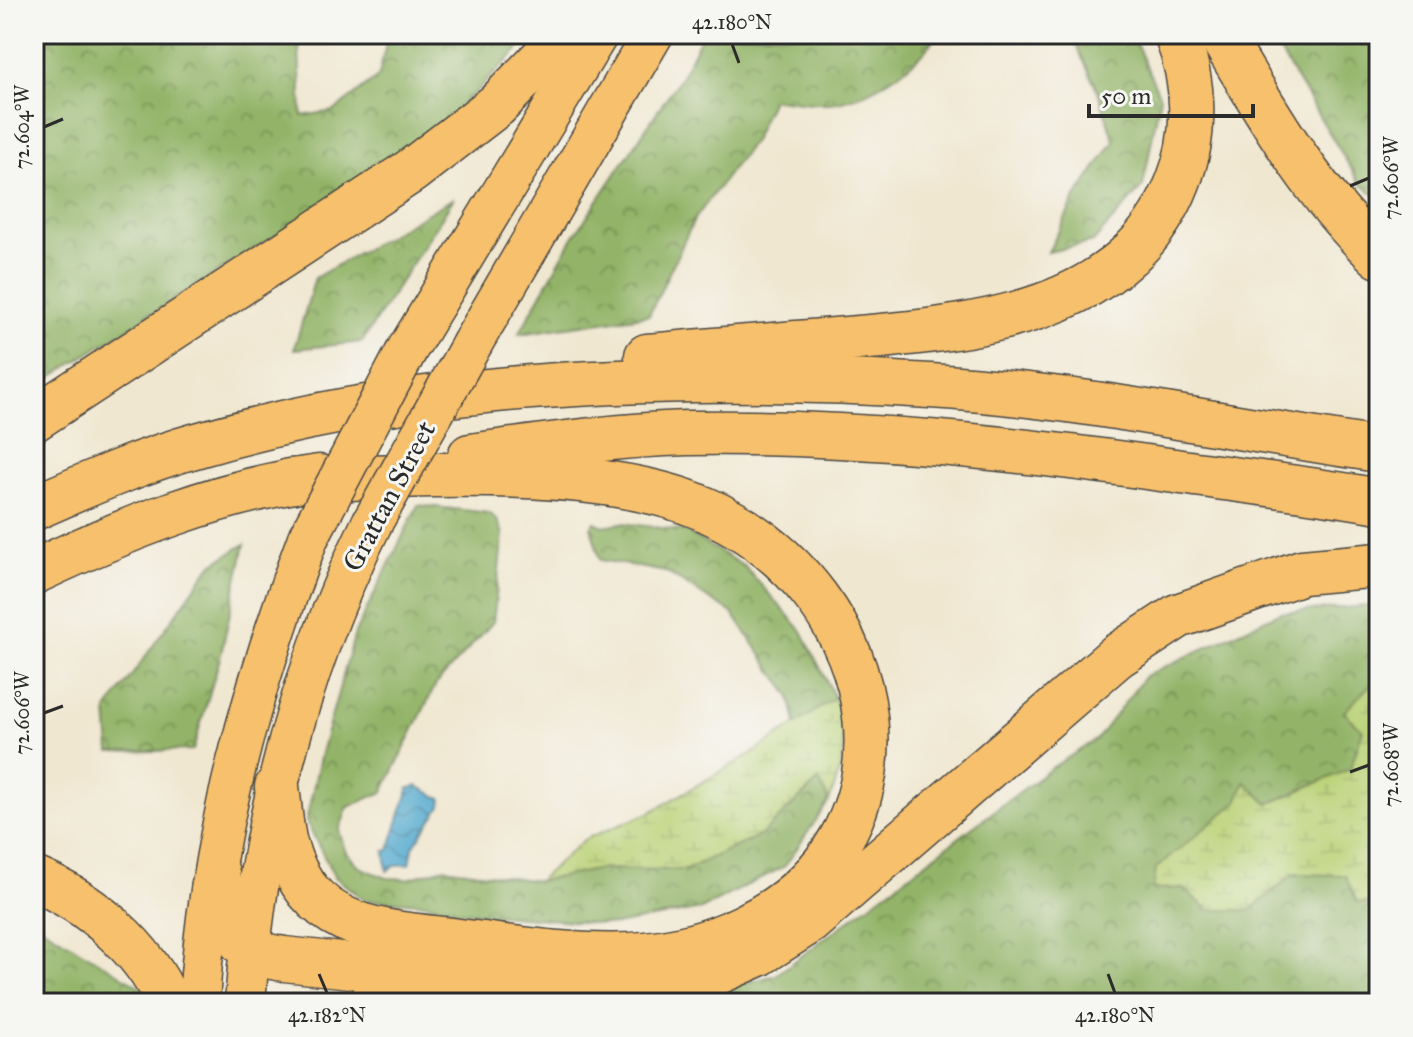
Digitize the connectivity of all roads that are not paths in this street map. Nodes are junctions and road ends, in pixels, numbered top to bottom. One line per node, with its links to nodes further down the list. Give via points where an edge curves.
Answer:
1 (566, 34): 8 (highway, via 497,105 411,171)
2 (598, 34): 16 (main road, Grattan Street, bridge, via 407,350 308,538 249,714 224,815)
3 (653, 34): 15 (main road, Grattan Street, bridge, via 372,523 336,597 298,700)
4 (1176, 34): 7 (highway, via 1191,112 1190,144 1176,189 1143,243 1112,270 1074,292 963,328 555,363)
5 (1220, 34): 6 (highway, via 1312,183)
6 (1379, 256)
7 (326, 414): 9 (highway, via 583,384 931,386 1177,416); 12 (highway, via 198,444)
8 (34, 419)
9 (1379, 450)
10 (289, 481): 11 (highway, via 579,441 685,433 788,434 1079,457); 14 (highway, via 172,513); 15 (highway, via 398,475 550,479 646,490 703,508 779,554 819,597 852,659 864,697 868,737 858,802 838,845 814,875 747,925 685,948 643,956 550,952 354,925 310,895 297,873 285,845)
11 (1379, 501)
12 (34, 508)
13 (1379, 565): 19 (highway, via 1302,572 1178,616 1117,656 809,922 759,954 716,973 654,987)
14 (34, 572)
15 (277, 787): 18 (main road, Grattan Street)
16 (217, 873): 18 (highway, via 223,910); 21 (main road, Grattan Street)
17 (34, 879): 20 (highway, via 78,903 137,950)
18 (250, 949): 19 (highway, via 284,959); 22 (main road, Grattan Street)
19 (514, 983): 23 (highway, via 436,985)
20 (168, 1003)
21 (199, 1003)
22 (245, 1003)
23 (371, 1003)

